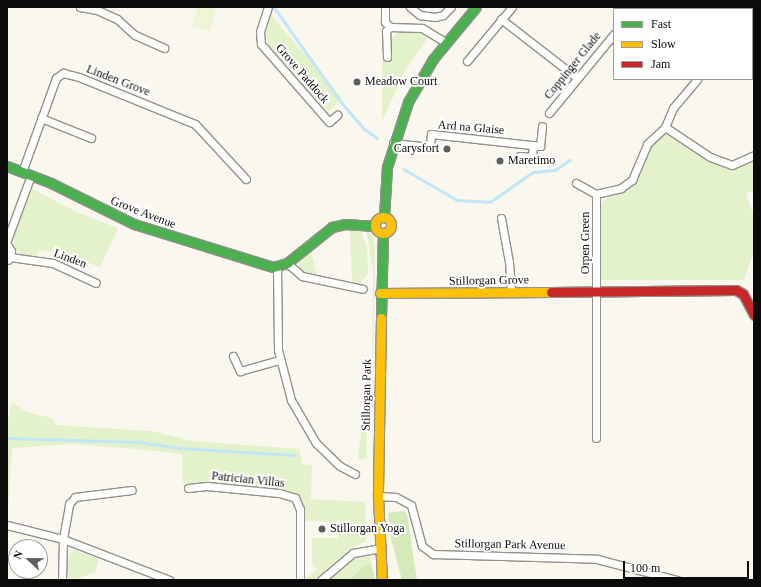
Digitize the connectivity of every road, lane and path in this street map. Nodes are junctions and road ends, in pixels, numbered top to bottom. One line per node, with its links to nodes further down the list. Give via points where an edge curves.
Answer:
1 (80, 7): 12 (street, via 97,10 117,19 135,35)
2 (385, 7): 9 (street, via 386,22)
3 (410, 7): 4 (street, via 420,15 435,17 443,15)
4 (451, 7)
5 (476, 7): 11 (street, Stillorgan Park)
6 (512, 7): 8 (street)
7 (267, 9): 18 (street, Grove Paddock, via 260,32 261,44 329,122)
8 (501, 19): 14 (street); 15 (street)
9 (390, 27): 11 (street, via 422,28); 13 (street, via 386,30)
10 (613, 35): 15 (street, Coppinger Glade)
11 (445, 42): 24 (street, Stillorgan Park, via 416,87)
12 (164, 48)
13 (387, 57)
14 (467, 61)
15 (577, 78): 17 (street, Coppinger Glade)
16 (696, 80): 21 (street, via 673,108)
17 (549, 113)
18 (337, 115)
19 (41, 118): 22 (street); 28 (street, Linden Grove); 30 (street, Linden Grove, via 56,78 63,73 79,77 196,124)
20 (542, 126): 23 (street, via 540,146)
21 (665, 126): 25 (street, via 710,157 732,165); 32 (street, Orpen Green, via 647,144 632,180 621,188)
22 (91, 138)
23 (533, 145): 24 (street, Ard na Glaise, via 431,134 430,147); 26 (street, via 532,157)
24 (392, 149): 33 (street, Stillorgan Park)
25 (754, 155)
26 (520, 156)
27 (7, 166): 28 (street, Grove Avenue)
28 (22, 172): 29 (street, Grove Avenue)
29 (31, 175): 37 (street); 41 (street, Grove Avenue, via 148,230)
30 (246, 179)
31 (576, 183): 32 (street, Orpen Green)
32 (596, 194): 44 (street, Orpen Green)
33 (384, 217): 35 (street, via 377,219); 36 (street, Stillorgan Park, via 391,224 388,232)
34 (501, 218): 45 (street)
35 (375, 226): 36 (street, via 376,230); 40 (street, via 345,224 332,227)
36 (383, 234): 46 (street, Stillorgan Park)
37 (7, 240)
38 (7, 244): 39 (street, Linden, via 11,251)
39 (9, 258): 42 (street, Linden, via 54,263)
40 (287, 263): 41 (street); 43 (street, via 302,276)
41 (277, 267): 49 (street, via 276,323)
42 (96, 283)
43 (363, 289)
44 (598, 291): 45 (street, Stillorgan Grove); 47 (street, Stillorgan Grove, via 736,290 743,294); 50 (street)
45 (512, 293): 46 (street, Stillorgan Grove)
46 (380, 294): 54 (street, Stillorgan Park)
47 (754, 315)
48 (233, 356): 49 (street, via 240,371)
49 (280, 360): 51 (street, via 291,400 309,435 328,455)
50 (596, 438)
51 (355, 474)
52 (188, 488): 60 (street, Patrician Villas, via 207,486 286,494 295,498 300,509)
53 (132, 490): 56 (street, via 75,497 69,504)
54 (378, 496): 57 (street, Stillorgan Park); 64 (street, Stillorgan Park Avenue, via 396,497 411,505 422,546 433,554 597,559)
55 (7, 525): 56 (street)
56 (63, 538): 58 (street); 59 (street)
57 (380, 552): 61 (street, via 362,549 353,553); 62 (street, Stillorgan Park); 63 (street, Stillorgan Park)
58 (62, 580)
59 (169, 580)
60 (300, 580)
61 (321, 580)
62 (382, 580)
63 (389, 580)
64 (677, 580)

